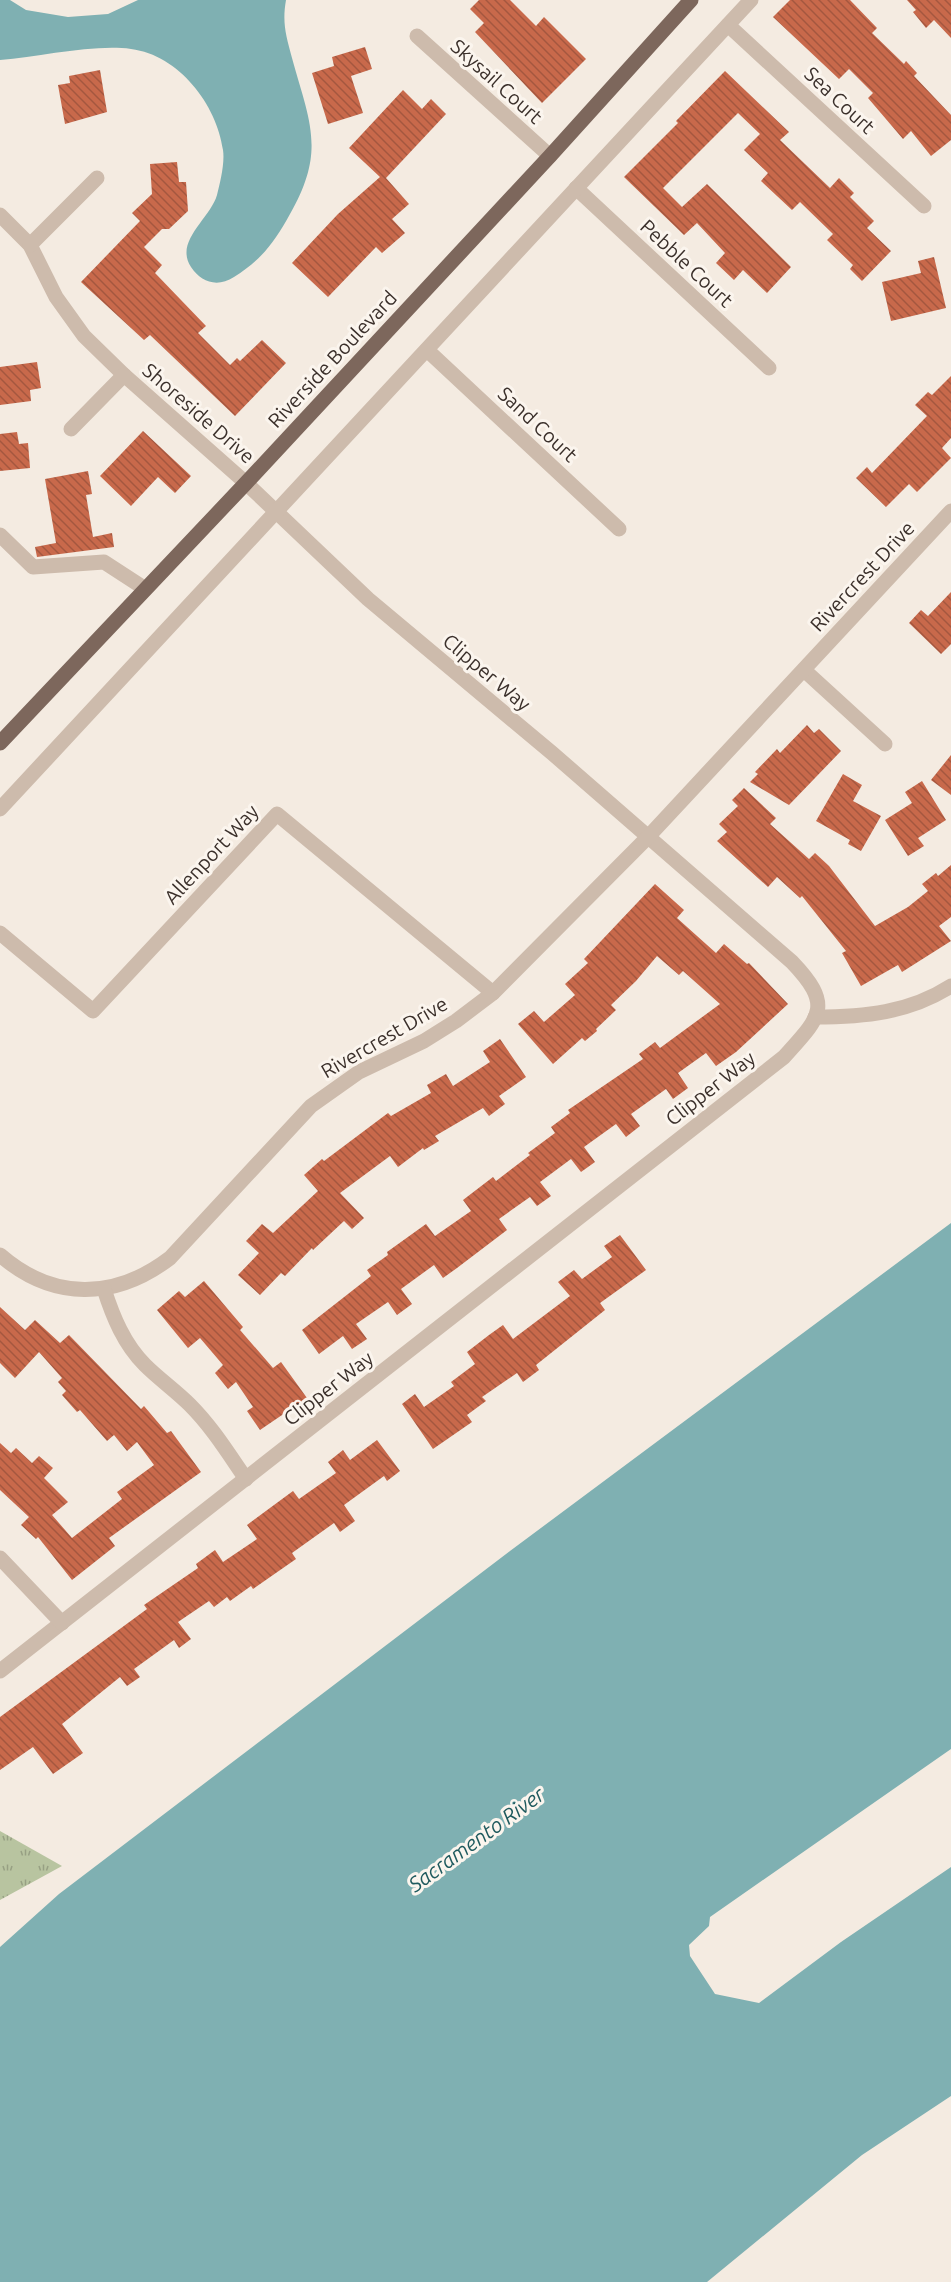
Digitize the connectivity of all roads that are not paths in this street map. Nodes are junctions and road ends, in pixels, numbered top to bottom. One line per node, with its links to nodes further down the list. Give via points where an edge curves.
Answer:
1 (691, 0): 5 (main road, Riverside Boulevard)
2 (751, 0): 3 (street)
3 (728, 25): 7 (street); 8 (street, Sea Court)
4 (417, 36): 5 (street, Skysail Court)
5 (550, 156): 15 (main road, Riverside Boulevard)
6 (97, 178): 10 (street)
7 (576, 188): 11 (street); 12 (street, Pebble Court)
8 (924, 206)
9 (0, 215): 10 (street, Shoreside Drive)
10 (30, 245): 13 (street, Shoreside Drive, via 70,318)
11 (427, 350): 17 (street); 18 (street, Sand Court)
12 (769, 368)
13 (124, 375): 14 (street, Shoreside Drive); 15 (street, Shoreside Drive)
14 (71, 429)
15 (246, 483): 17 (street, Clipper Way); 20 (main road, Riverside Boulevard)
16 (951, 511): 21 (street, Rivercrest Drive)
17 (274, 513): 24 (street); 25 (street, Clipper Way, via 368,600 552,753)
18 (619, 529)
19 (0, 535): 20 (street, via 33,567 104,562)
20 (144, 588): 22 (main road, Riverside Boulevard)
21 (804, 670): 23 (street); 25 (street, Rivercrest Drive)
22 (0, 743)
23 (885, 744)
24 (0, 809)
25 (647, 838): 28 (street, Rivercrest Drive); 29 (street, Clipper Way, via 812,982 818,996)
26 (0, 933): 28 (street, Allenport Way, via 93,1011 277,814)
27 (951, 986): 29 (street, via 888,1012 859,1017)
28 (493, 993): 31 (street, Rivercrest Drive, via 424,1041 331,1090 311,1106 170,1258 130,1283)
29 (815, 1017): 32 (street, Clipper Way, via 784,1057)
30 (0, 1255): 31 (street, Rivercrest Drive, via 32,1278 82,1290)
31 (104, 1289): 32 (street, via 125,1340 144,1364 190,1405)
32 (246, 1479): 34 (street, Clipper Way)
33 (0, 1558): 34 (street)
34 (62, 1623): 35 (street, Clipper Way)
35 (0, 1671)

